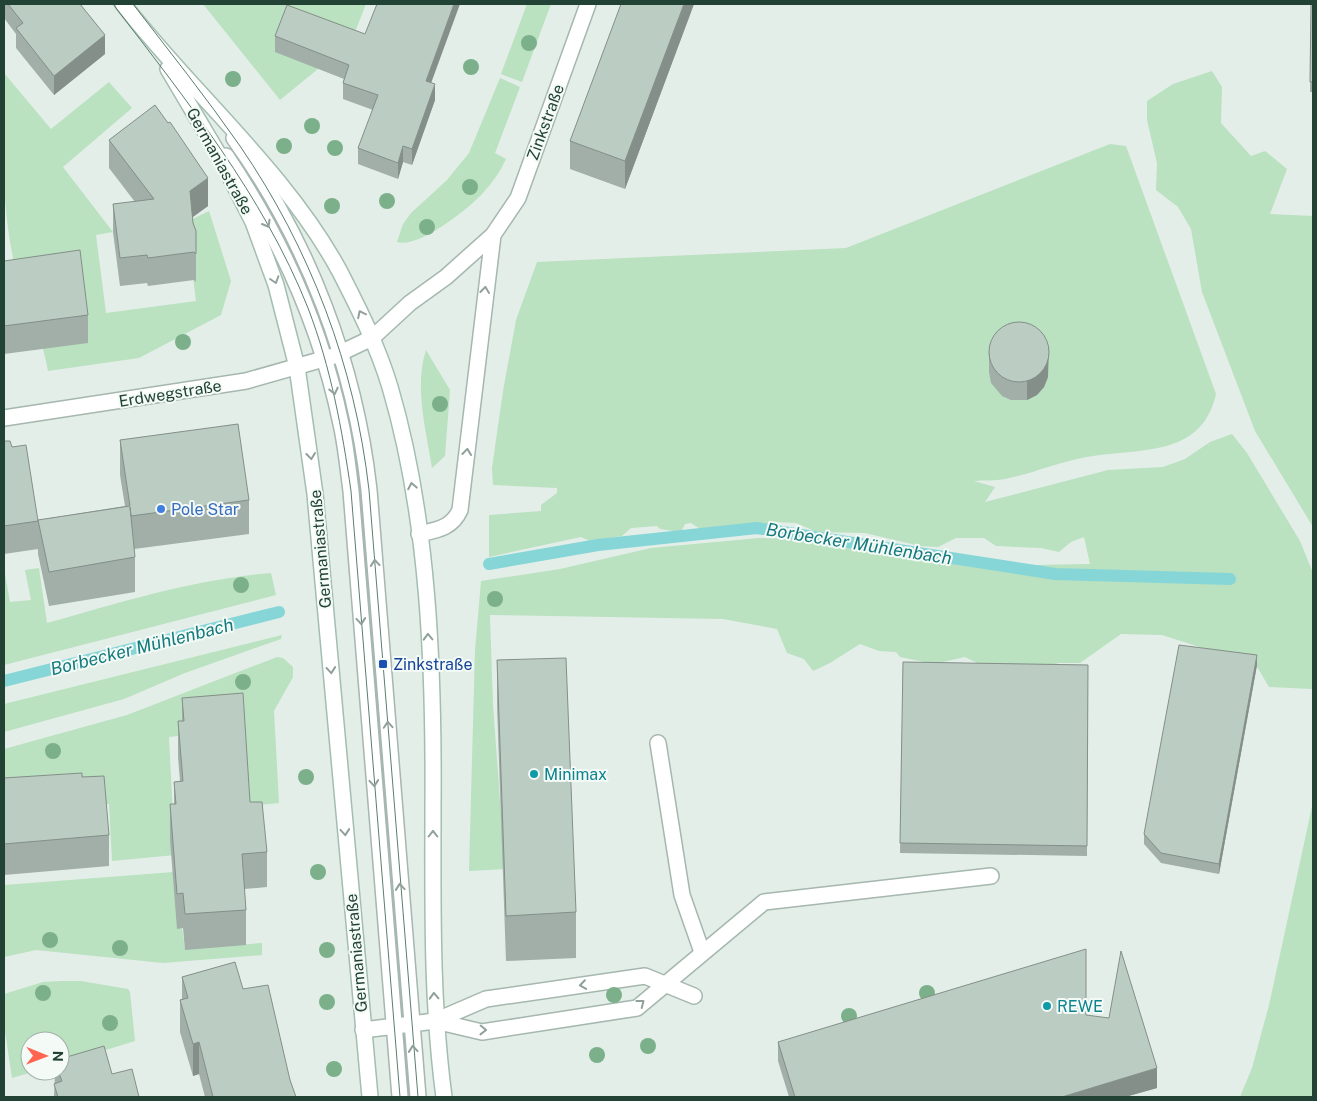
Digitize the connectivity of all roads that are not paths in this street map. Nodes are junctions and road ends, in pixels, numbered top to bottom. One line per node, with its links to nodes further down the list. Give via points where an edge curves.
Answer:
1 (123, 4): 3 (main road, Germaniastraße)
2 (588, 4): 4 (main road, Zinkstraße, via 518,198)
3 (148, 35): 5 (main road, Germaniastraße, one-way to 3, via 339,270 288,194); 6 (main road, via 270,229); 7 (main road, Germaniastraße, one-way to 7, via 219,155 253,222 279,295)
4 (493, 235): 5 (main road, Zinkstraße, via 410,302); 9 (main road, Zinkstraße, one-way to 4, via 445,528 460,510)
5 (372, 338): 6 (main road, Zinkstraße); 9 (main road, Germaniastraße, one-way to 5, via 390,387)
6 (333, 356): 7 (main road, Erdwegstraße); 16 (main road, one-way to 6, via 368,481 358,412); 17 (main road, one-way to 17, via 351,492)
7 (297, 367): 8 (main road, Erdwegstraße, via 218,386); 18 (main road, Germaniastraße, one-way to 18, via 315,494)
8 (4, 418)
9 (419, 534): 15 (main road, Germaniastraße, one-way to 9, via 432,741 427,615)
10 (658, 743): 12 (main road, via 682,896)
11 (990, 876): 12 (main road, via 764,902)
12 (702, 952): 13 (main road)
13 (664, 983): 14 (main road); 15 (main road, one-way to 15, via 645,976 486,999); 15 (main road, one-way to 13, via 482,1032 637,1008)
14 (694, 996)
15 (435, 1021): 16 (main road); 22 (main road, Germaniastraße)
16 (411, 1024): 17 (main road); 21 (main road, one-way to 16)
17 (393, 1026): 18 (main road); 20 (main road)
18 (363, 1030): 19 (main road, Germaniastraße)
19 (370, 1097)
20 (400, 1097)
21 (418, 1097)
22 (444, 1097)

